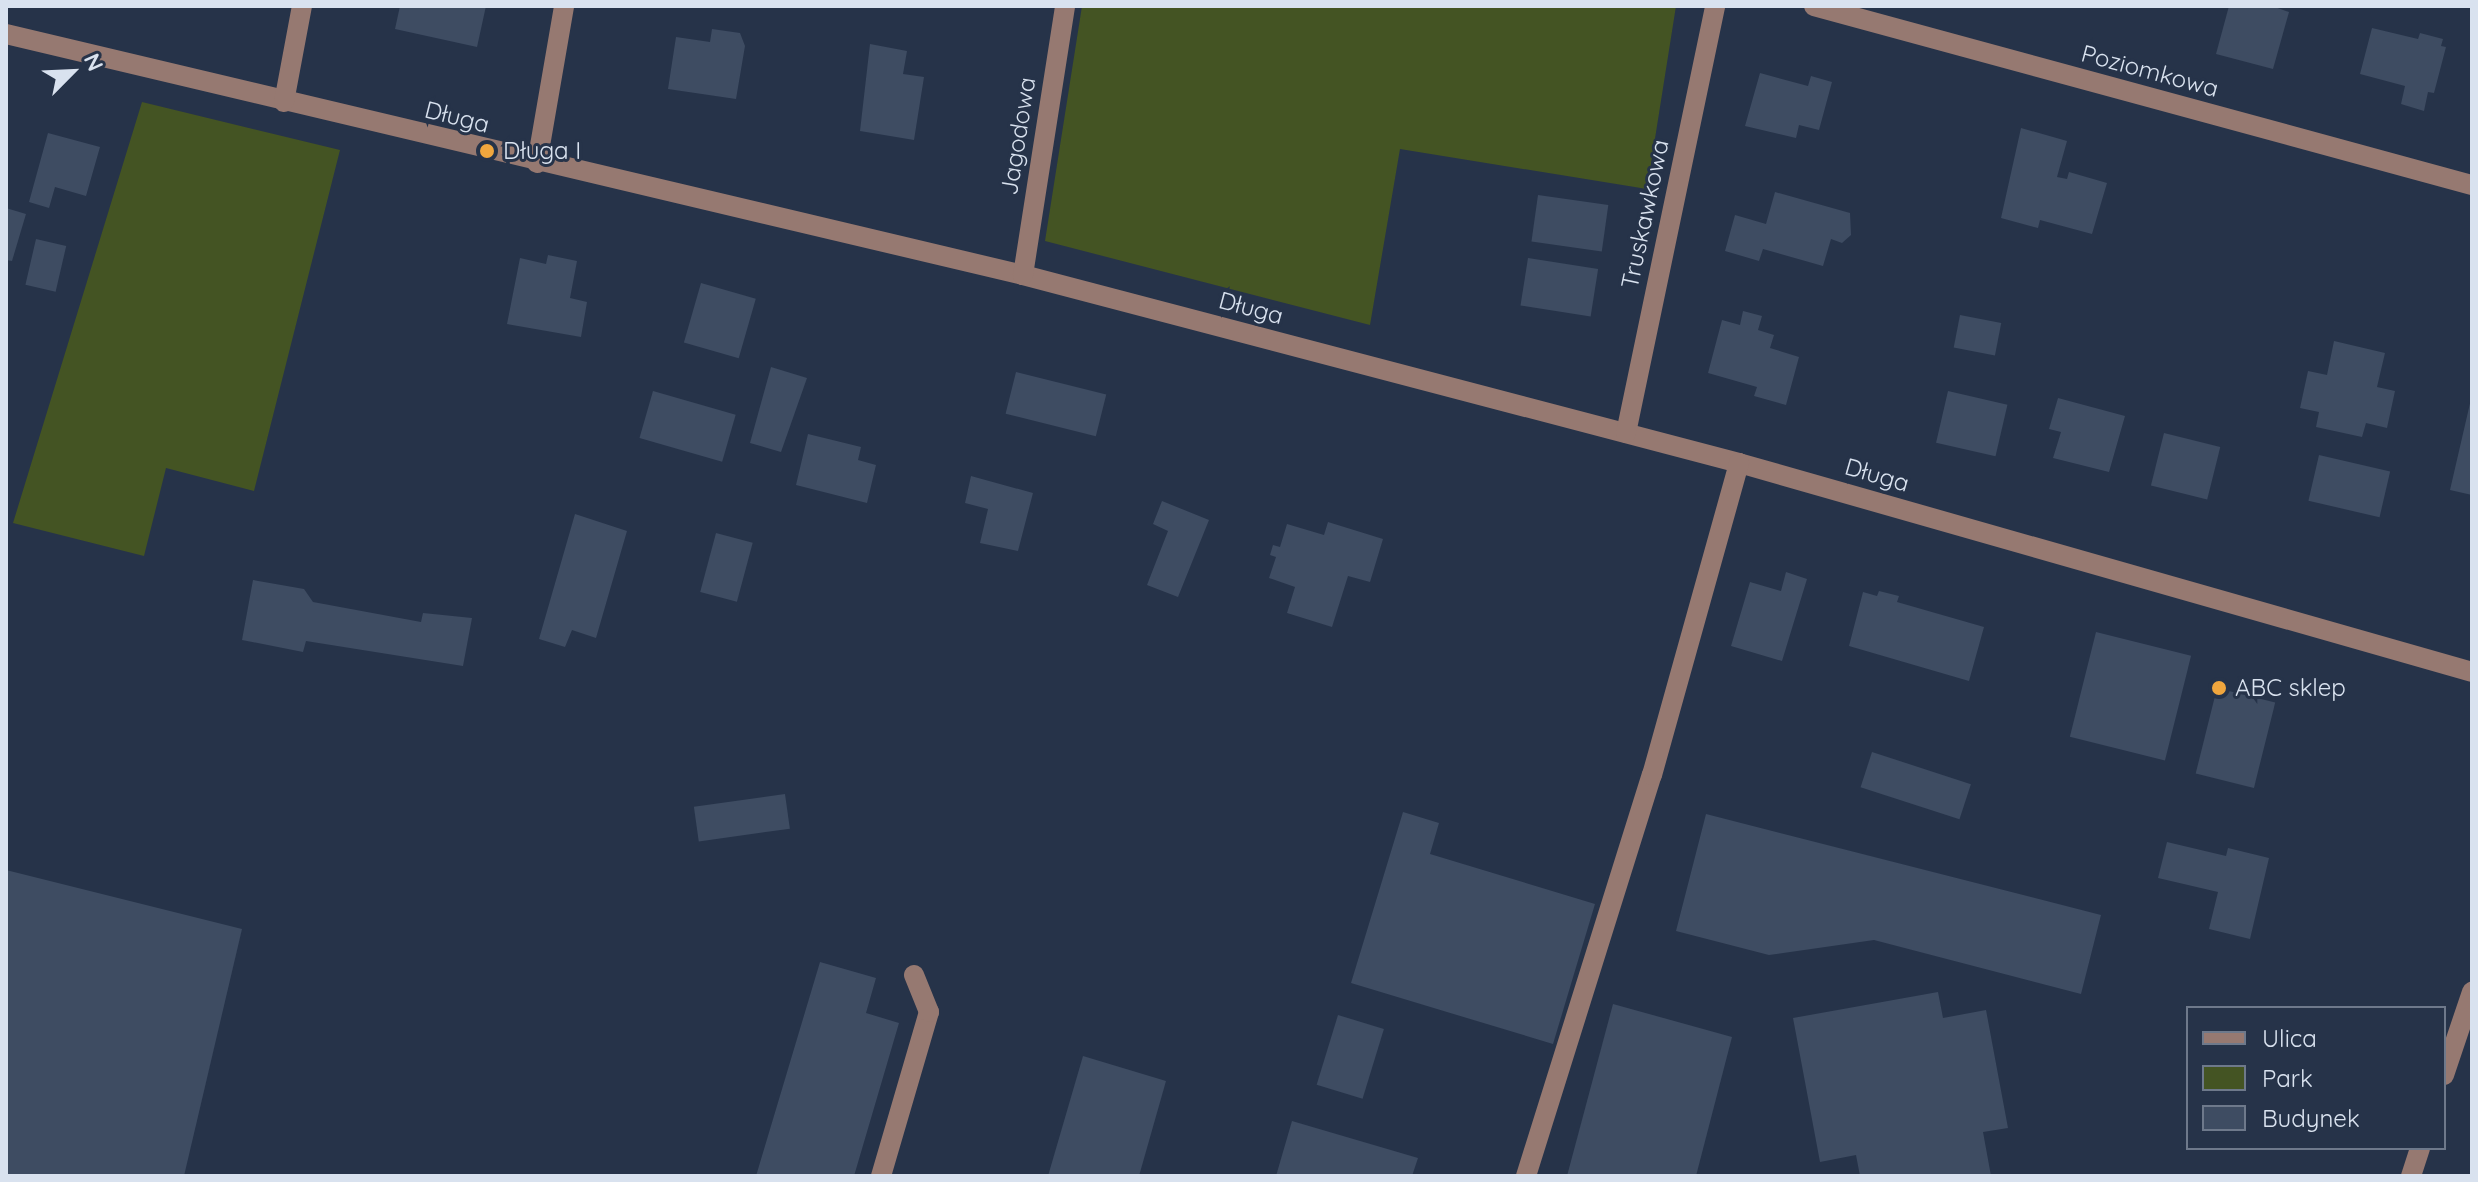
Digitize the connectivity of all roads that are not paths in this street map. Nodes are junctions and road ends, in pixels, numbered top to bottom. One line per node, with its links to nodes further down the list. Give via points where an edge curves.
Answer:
1 (302, 6): 7 (street)
2 (564, 6): 8 (street)
3 (1065, 6): 10 (street, Jagodowa)
4 (1715, 6): 11 (street, Truskawkowa)
5 (1814, 6): 9 (street, Poziomkowa)
6 (6, 34): 7 (street, Długa)
7 (284, 102): 8 (street, Długa)
8 (537, 163): 10 (street, Długa)
9 (2472, 185)
10 (1023, 275): 11 (street, Długa)
11 (1626, 433): 12 (street, Długa)
12 (1739, 463): 13 (street, Długa); 20 (street, via 1652,775)
13 (2472, 672)
14 (914, 975): 19 (street, via 929,1012)
15 (2472, 992): 16 (street)
16 (2468, 1023): 17 (street)
17 (2446, 1071)
18 (2419, 1150): 21 (street)
19 (881, 1176)
20 (1526, 1176)
21 (2411, 1176)

